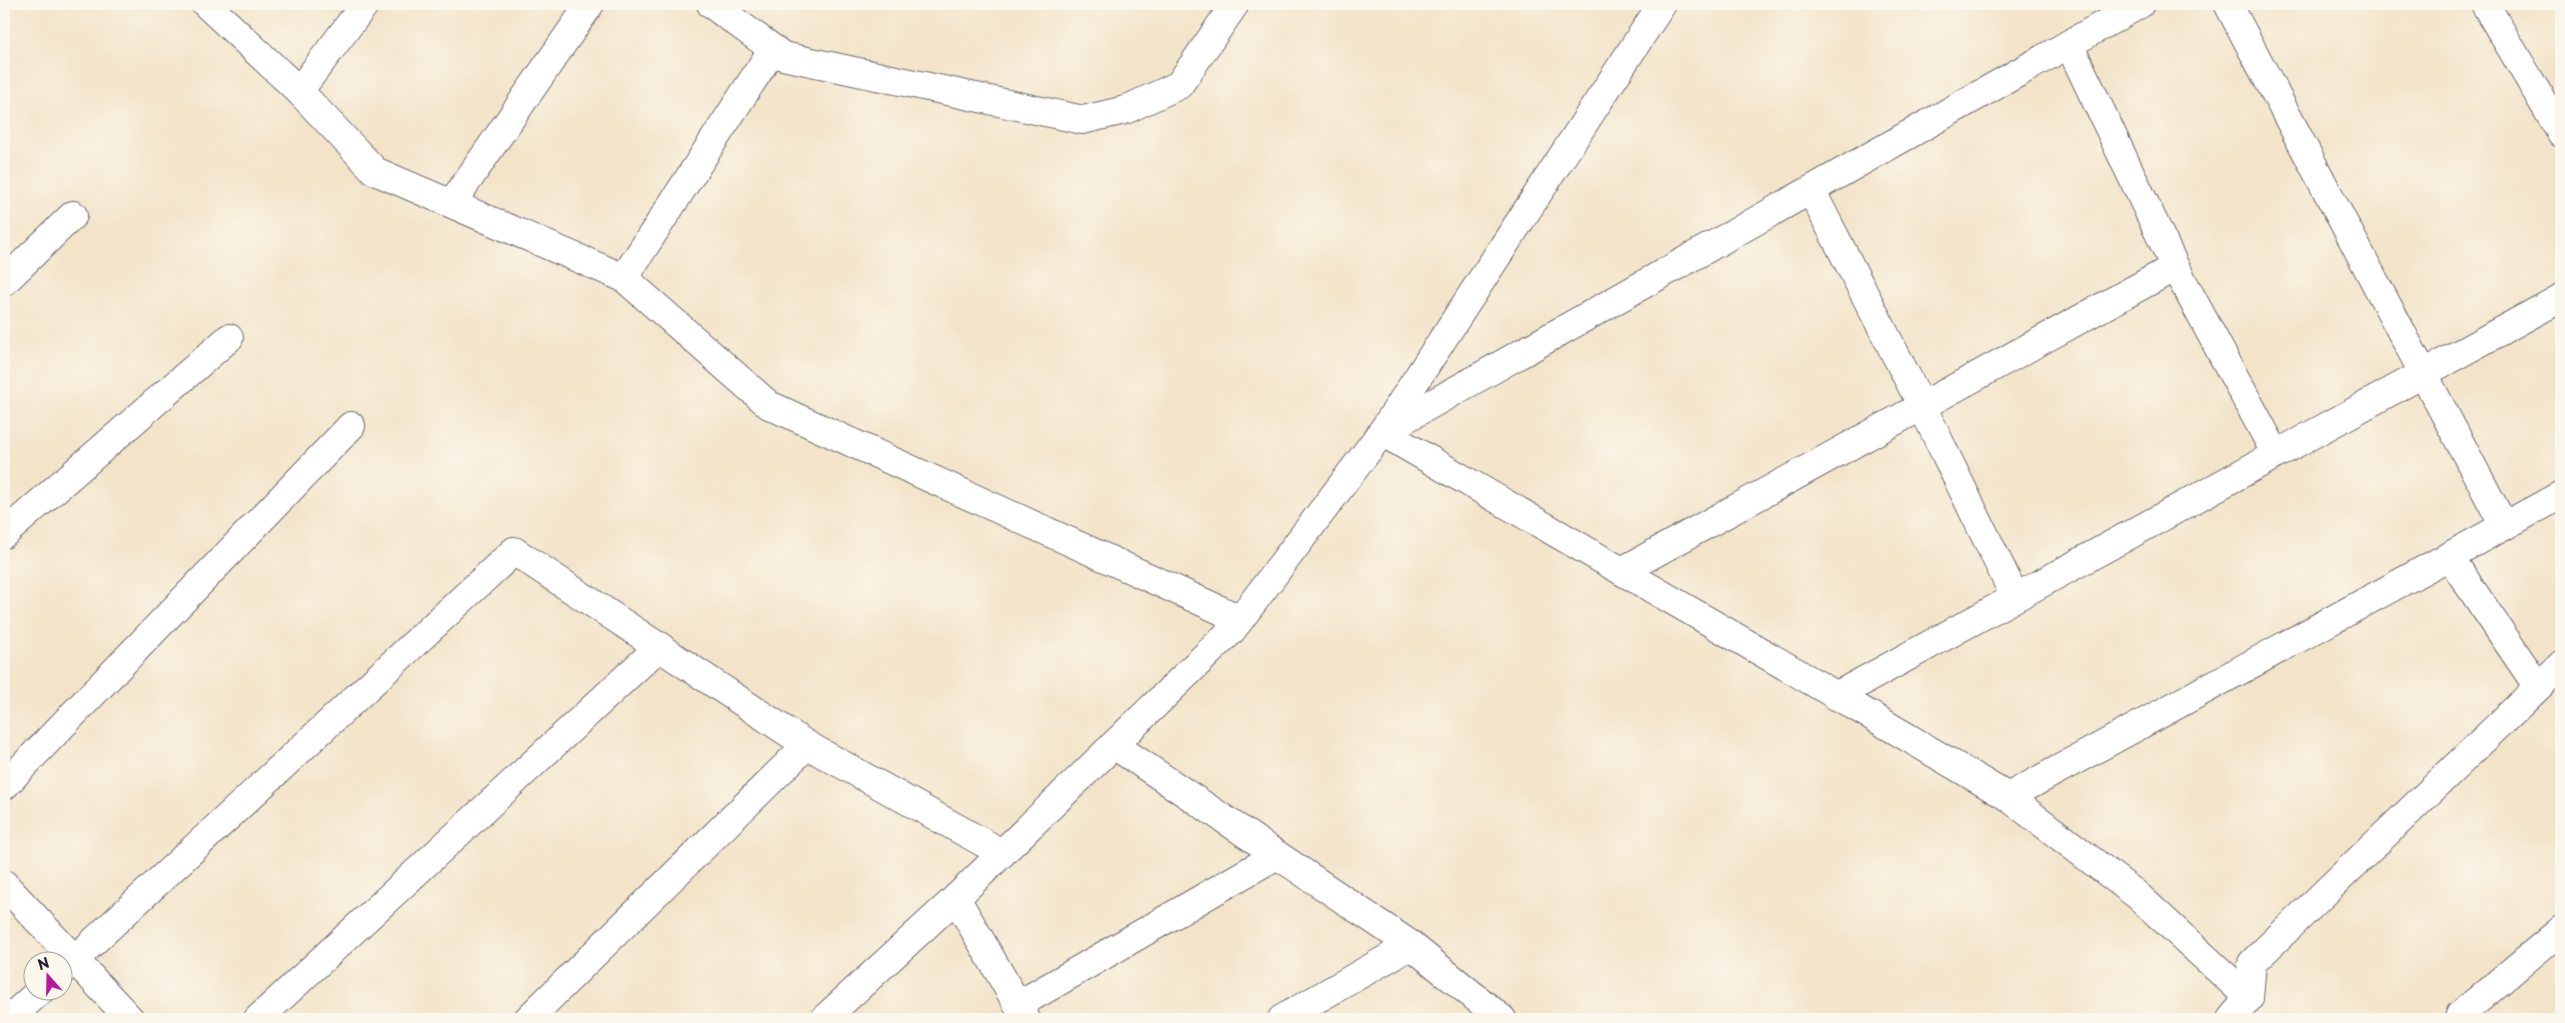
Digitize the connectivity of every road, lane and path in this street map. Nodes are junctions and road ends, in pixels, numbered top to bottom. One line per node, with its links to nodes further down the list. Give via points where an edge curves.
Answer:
1 (206, 4): 12 (street)
2 (365, 4): 12 (street)
3 (590, 4): 15 (street)
4 (711, 4): 11 (street)
5 (1235, 4): 11 (street, via 1179,85 1125,110 1083,120 783,56)
6 (1662, 4): 25 (street)
7 (2140, 4): 10 (street)
8 (2228, 4): 22 (street)
9 (2485, 4): 13 (street)
10 (2069, 44): 14 (street); 17 (street)
11 (774, 49): 18 (street)
12 (299, 91): 15 (street, via 376,171)
13 (2561, 133)
14 (1811, 190): 23 (street); 25 (street)
15 (452, 203): 18 (street)
16 (73, 215): 19 (street)
17 (2175, 267): 23 (street); 26 (street)
18 (624, 278): 33 (street, via 769,406)
19 (4, 282)
20 (2561, 298): 22 (street)
21 (229, 338): 29 (street)
22 (2424, 373): 26 (street); 28 (street)
23 (1922, 406): 31 (street); 32 (street)
24 (351, 426): 40 (street)
25 (1382, 432): 31 (street); 33 (street)
26 (2276, 454): 32 (street)
27 (2561, 495): 28 (street)
28 (2504, 526): 30 (street)
29 (4, 534)
30 (2449, 556): 36 (street); 41 (street)
31 (1622, 571): 37 (street)
32 (2015, 597): 37 (street)
33 (1240, 620): 39 (street)
34 (660, 646): 38 (street); 49 (street, via 514,551); 57 (street)
35 (2561, 665): 36 (street)
36 (2538, 687): 51 (street, via 2252,963)
37 (1836, 696): 41 (street)
38 (807, 745): 42 (street); 58 (street)
39 (1114, 745): 42 (street); 43 (street)
40 (4, 786)
41 (2008, 797): 51 (street, via 2137,895)
42 (1002, 853): 45 (street)
43 (1276, 855): 47 (street); 53 (street)
44 (4, 884): 48 (street)
45 (956, 898): 53 (street); 59 (street)
46 (2561, 930): 54 (street)
47 (1411, 946): 60 (street); 61 (street)
48 (56, 950)
49 (72, 963)
50 (72, 969): 56 (street)
51 (2249, 998): 62 (street)
52 (30, 1000): 55 (street)
53 (1022, 1012)
54 (2460, 1015)
55 (10, 1019)
56 (130, 1019)
57 (258, 1019)
58 (528, 1019)
59 (824, 1019)
60 (1282, 1019)
61 (1502, 1019)
62 (2231, 1019)

